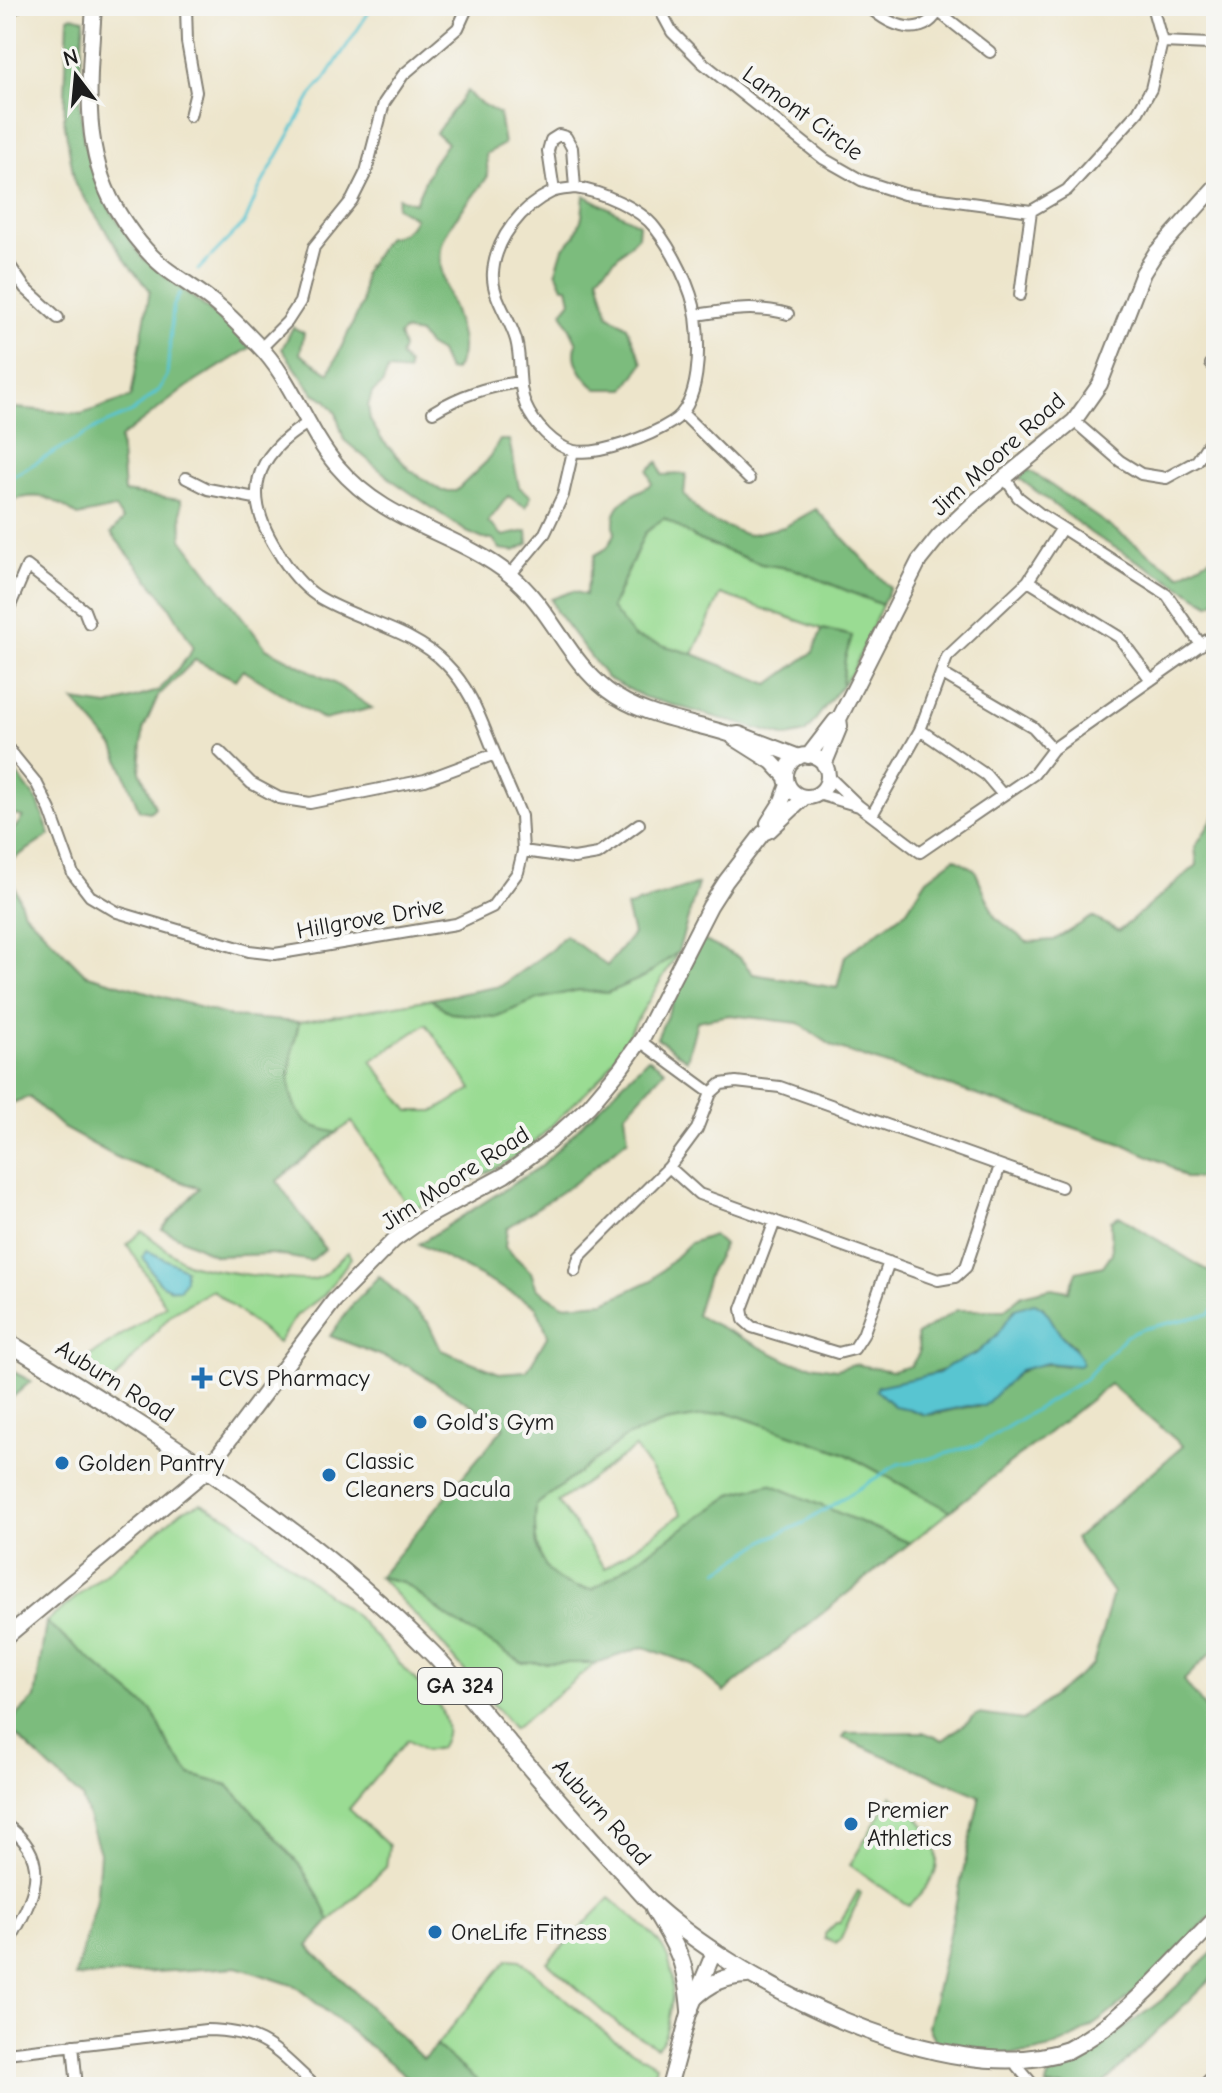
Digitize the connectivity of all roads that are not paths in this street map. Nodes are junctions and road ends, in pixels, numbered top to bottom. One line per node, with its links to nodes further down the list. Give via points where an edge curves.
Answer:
1 (18, 6): 9 (street)
2 (94, 6): 23 (street, via 89,113 95,154 115,206 132,234 162,265 218,306)
3 (186, 6): 13 (street, via 196,92)
4 (468, 6): 23 (street, via 458,28 403,75 384,103 366,172 352,200 314,247 300,302)
5 (658, 6): 17 (street, Lamont Circle, via 672,32 703,63 824,159 861,180 904,194)
6 (868, 6): 8 (street, via 904,28 922,26)
7 (1152, 6): 10 (street)
8 (940, 9): 12 (street)
9 (6, 14)
10 (1162, 42): 11 (street); 17 (street, via 1151,89 1138,112 1067,190)
11 (1210, 44)
12 (990, 52)
13 (190, 116)
14 (1216, 186): 27 (street, Jim Moore Road, via 1143,273 1100,384)
15 (575, 188): 16 (street); 16 (street, via 572,148 559,135 548,151); 21 (street, via 624,205 654,226 678,263)
16 (554, 191): 24 (street, via 524,210 503,239 493,273 517,341)
17 (1031, 211): 19 (street)
18 (6, 260): 22 (street, via 25,288)
19 (1020, 295)
20 (788, 314): 21 (street, via 746,307)
21 (696, 315): 26 (street, via 696,375)
22 (58, 318)
23 (261, 348): 28 (street)
24 (519, 382): 25 (street, via 484,387); 30 (street, via 539,427)
25 (433, 412)
26 (684, 415): 30 (street, via 603,450); 33 (street)
27 (1074, 421): 29 (street, via 1120,461 1141,474 1166,478 1197,461); 32 (street, Jim Moore Road)
28 (308, 423): 34 (street, via 284,437 267,457); 36 (street, via 362,492)
29 (1216, 432)
30 (573, 451): 36 (street, via 563,495 545,533)
31 (186, 478): 34 (street, via 208,489)
32 (1005, 478): 35 (street, via 1018,497); 44 (street, Jim Moore Road, via 939,536 919,561)
33 (749, 479)
34 (255, 498): 50 (street, Hillgrove Drive, via 261,522 290,571 316,595 418,643 444,661 466,687)
35 (1062, 528): 37 (street); 41 (street, via 1167,595)
36 (510, 575): 46 (street, via 606,690 644,710)
37 (1028, 581): 42 (street, via 961,641); 43 (street, via 1119,637)
38 (6, 615): 39 (street, via 27,566 84,610)
39 (89, 623)
40 (1216, 634): 41 (street)
41 (1201, 645): 43 (street)
42 (941, 673): 45 (street); 48 (street, via 1033,727)
43 (1151, 680): 48 (street)
44 (839, 719): 51 (street, Jim Moore Road); 52 (street, Jim Moore Road)
45 (920, 730): 54 (street, via 986,775); 57 (street)
46 (732, 735): 51 (street); 53 (street, via 772,762)
47 (6, 746): 60 (street, Hillgrove Drive, via 37,784 73,874 90,896 117,912 249,951 275,954 456,924 492,907 518,872)
48 (1053, 749): 54 (street, via 1034,774)
49 (219, 751): 50 (street, via 251,783 279,798 310,803 425,780)
50 (495, 754): 60 (street, Hillgrove Drive, via 521,816)
51 (804, 756): 52 (street, via 821,761); 53 (street, via 790,765)
52 (826, 771): 55 (street, via 824,788); 56 (street)
53 (787, 781): 55 (street, via 795,793); 59 (street, Jim Moore Road)
54 (1003, 795): 57 (street, via 920,852)
55 (811, 796): 56 (street); 59 (street, Jim Moore Road)
56 (859, 806): 57 (street)
57 (872, 815)
58 (639, 824): 60 (street, via 598,854 574,858)
59 (763, 833): 61 (street, Jim Moore Road, via 710,906)
60 (523, 851)
61 (640, 1041): 62 (street); 70 (street, Jim Moore Road, via 589,1106 549,1142 505,1175 394,1240 334,1301)
62 (711, 1093): 63 (street, via 721,1084 736,1082 780,1087); 64 (street, via 697,1129)
63 (1000, 1166): 65 (street); 67 (street, via 966,1267 955,1277 938,1280)
64 (669, 1167): 66 (street, via 699,1194); 68 (street, via 579,1257)
65 (1061, 1187)
66 (775, 1221): 67 (street); 67 (street, via 742,1309 752,1327 838,1353 854,1349)
67 (889, 1262)
68 (575, 1271)
69 (6, 1341): 70 (main road, Auburn Road / GA 324, via 148,1428)
70 (206, 1471): 71 (street, Jim Moore Road); 73 (main road, Auburn Road / GA 324, via 325,1554 432,1653)
71 (6, 1637)
72 (6, 1825): 75 (street, via 30,1852 36,1876 32,1901)
73 (649, 1900): 76 (main road, Auburn Road / GA 324); 78 (main road, via 678,1947)
74 (1216, 1919): 81 (main road, Auburn Road / GA 324, via 1113,2022 1065,2052)
75 (6, 1947)
76 (714, 1952): 77 (main road, Auburn Road / GA 324); 78 (street)
77 (747, 1975): 78 (main road, via 707,1986); 81 (main road, Auburn Road / GA 324, via 894,2048 944,2062)
78 (692, 2004): 85 (street)
79 (73, 2045): 80 (street); 83 (street); 84 (street, via 236,2030 264,2041)
80 (6, 2053)
81 (1017, 2066): 86 (street)
82 (1216, 2073): 87 (street)
83 (77, 2087)
84 (316, 2087)
85 (669, 2087)
86 (1035, 2087)
87 (1202, 2087)

